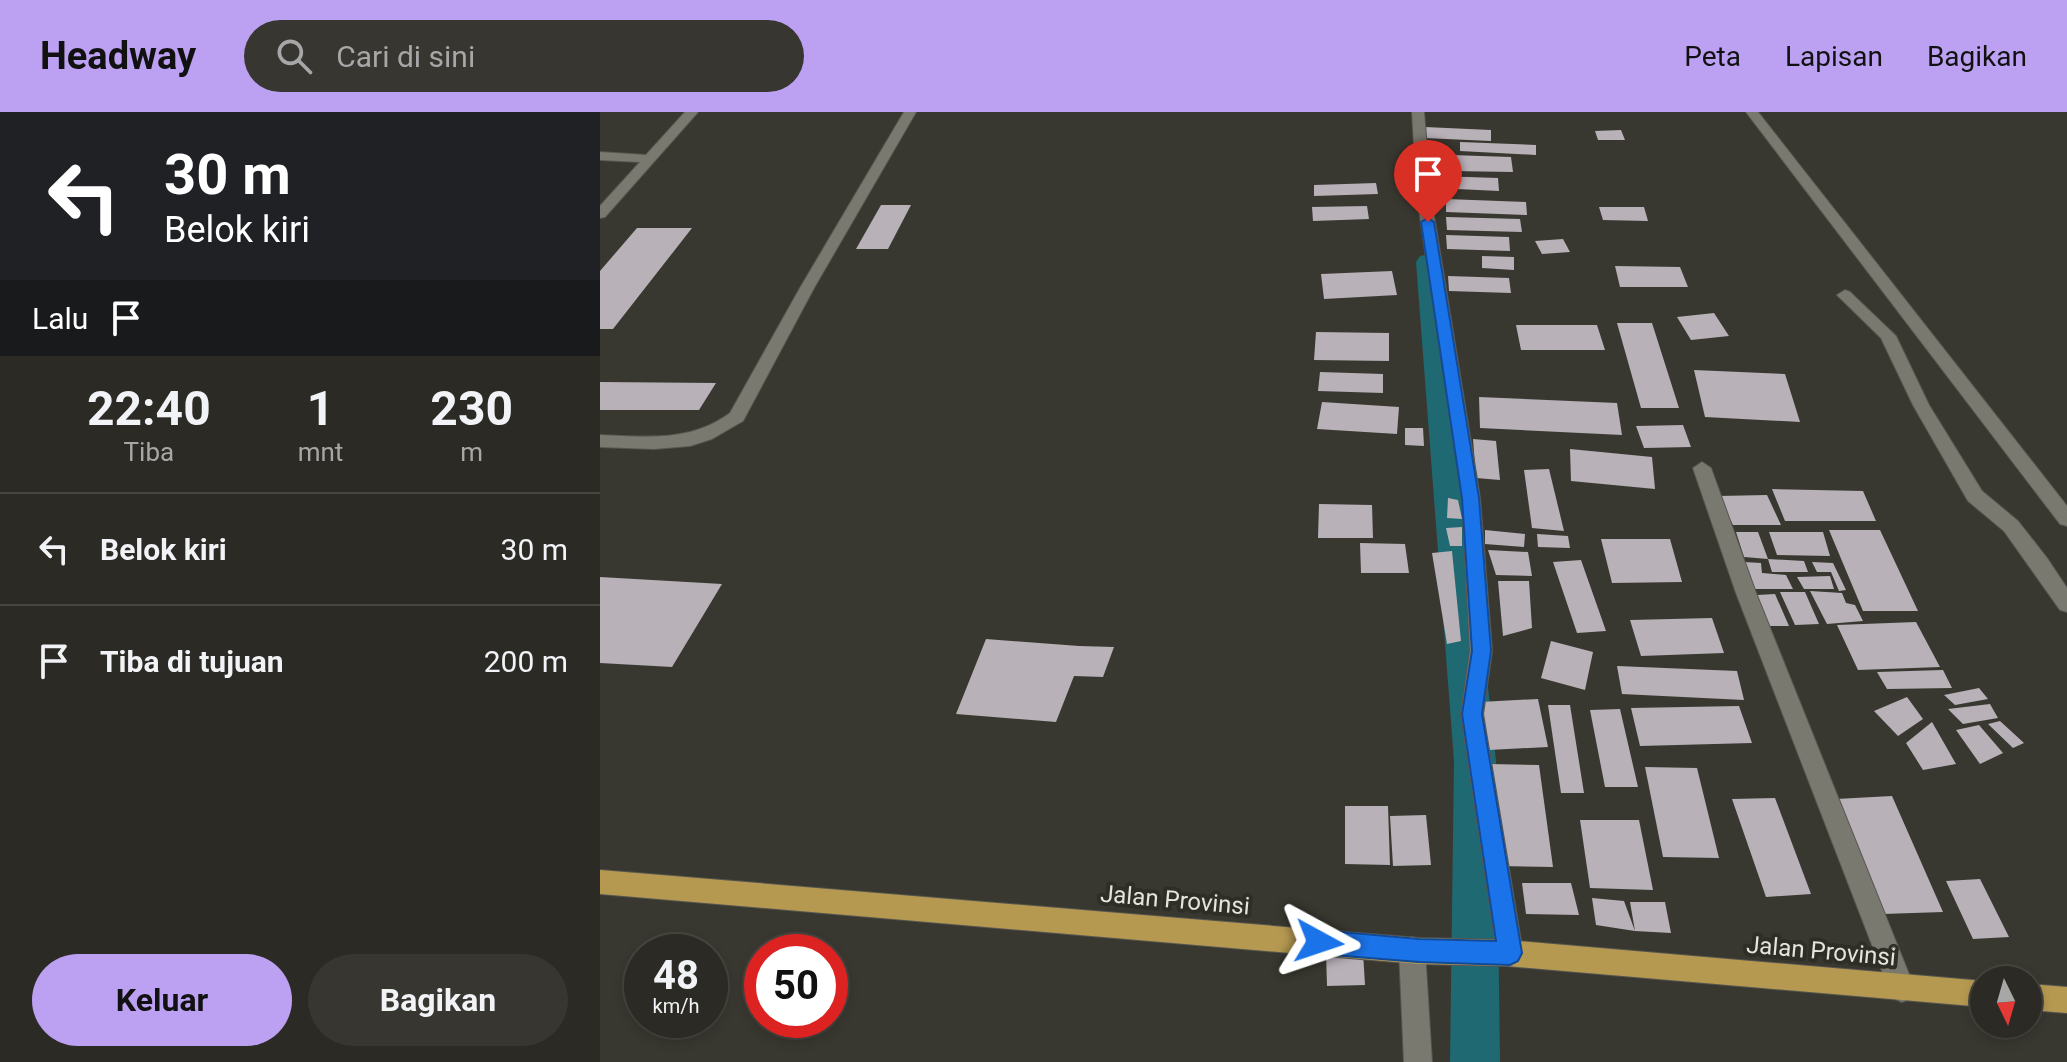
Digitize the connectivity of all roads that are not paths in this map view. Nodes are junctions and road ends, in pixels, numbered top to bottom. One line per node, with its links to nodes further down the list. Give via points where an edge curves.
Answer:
1 (692, 112): 6 (street)
2 (910, 112): 9 (street, via 737,417 722,430 688,442)
3 (1418, 112): 15 (street, via 1424,197 1471,498 1481,651 1472,714)
4 (1752, 112): 11 (street)
5 (600, 156): 6 (street)
6 (651, 159): 7 (street)
7 (602, 211)
8 (1845, 295): 12 (street, via 1888,336 1934,429 1975,496 2011,526)
9 (600, 441)
10 (1702, 468): 16 (street)
11 (2067, 519)
12 (2067, 604)
13 (600, 882): 14 (main road, Jalan Provinsi)
14 (1416, 950): 15 (main road, Jalan Provinsi); 20 (street)
15 (1509, 953): 16 (main road, Jalan Provinsi)
16 (1902, 989): 17 (main road, Jalan Provinsi)
17 (1970, 993)
18 (2042, 998): 19 (main road)
19 (2067, 1000)
20 (1418, 1062)

